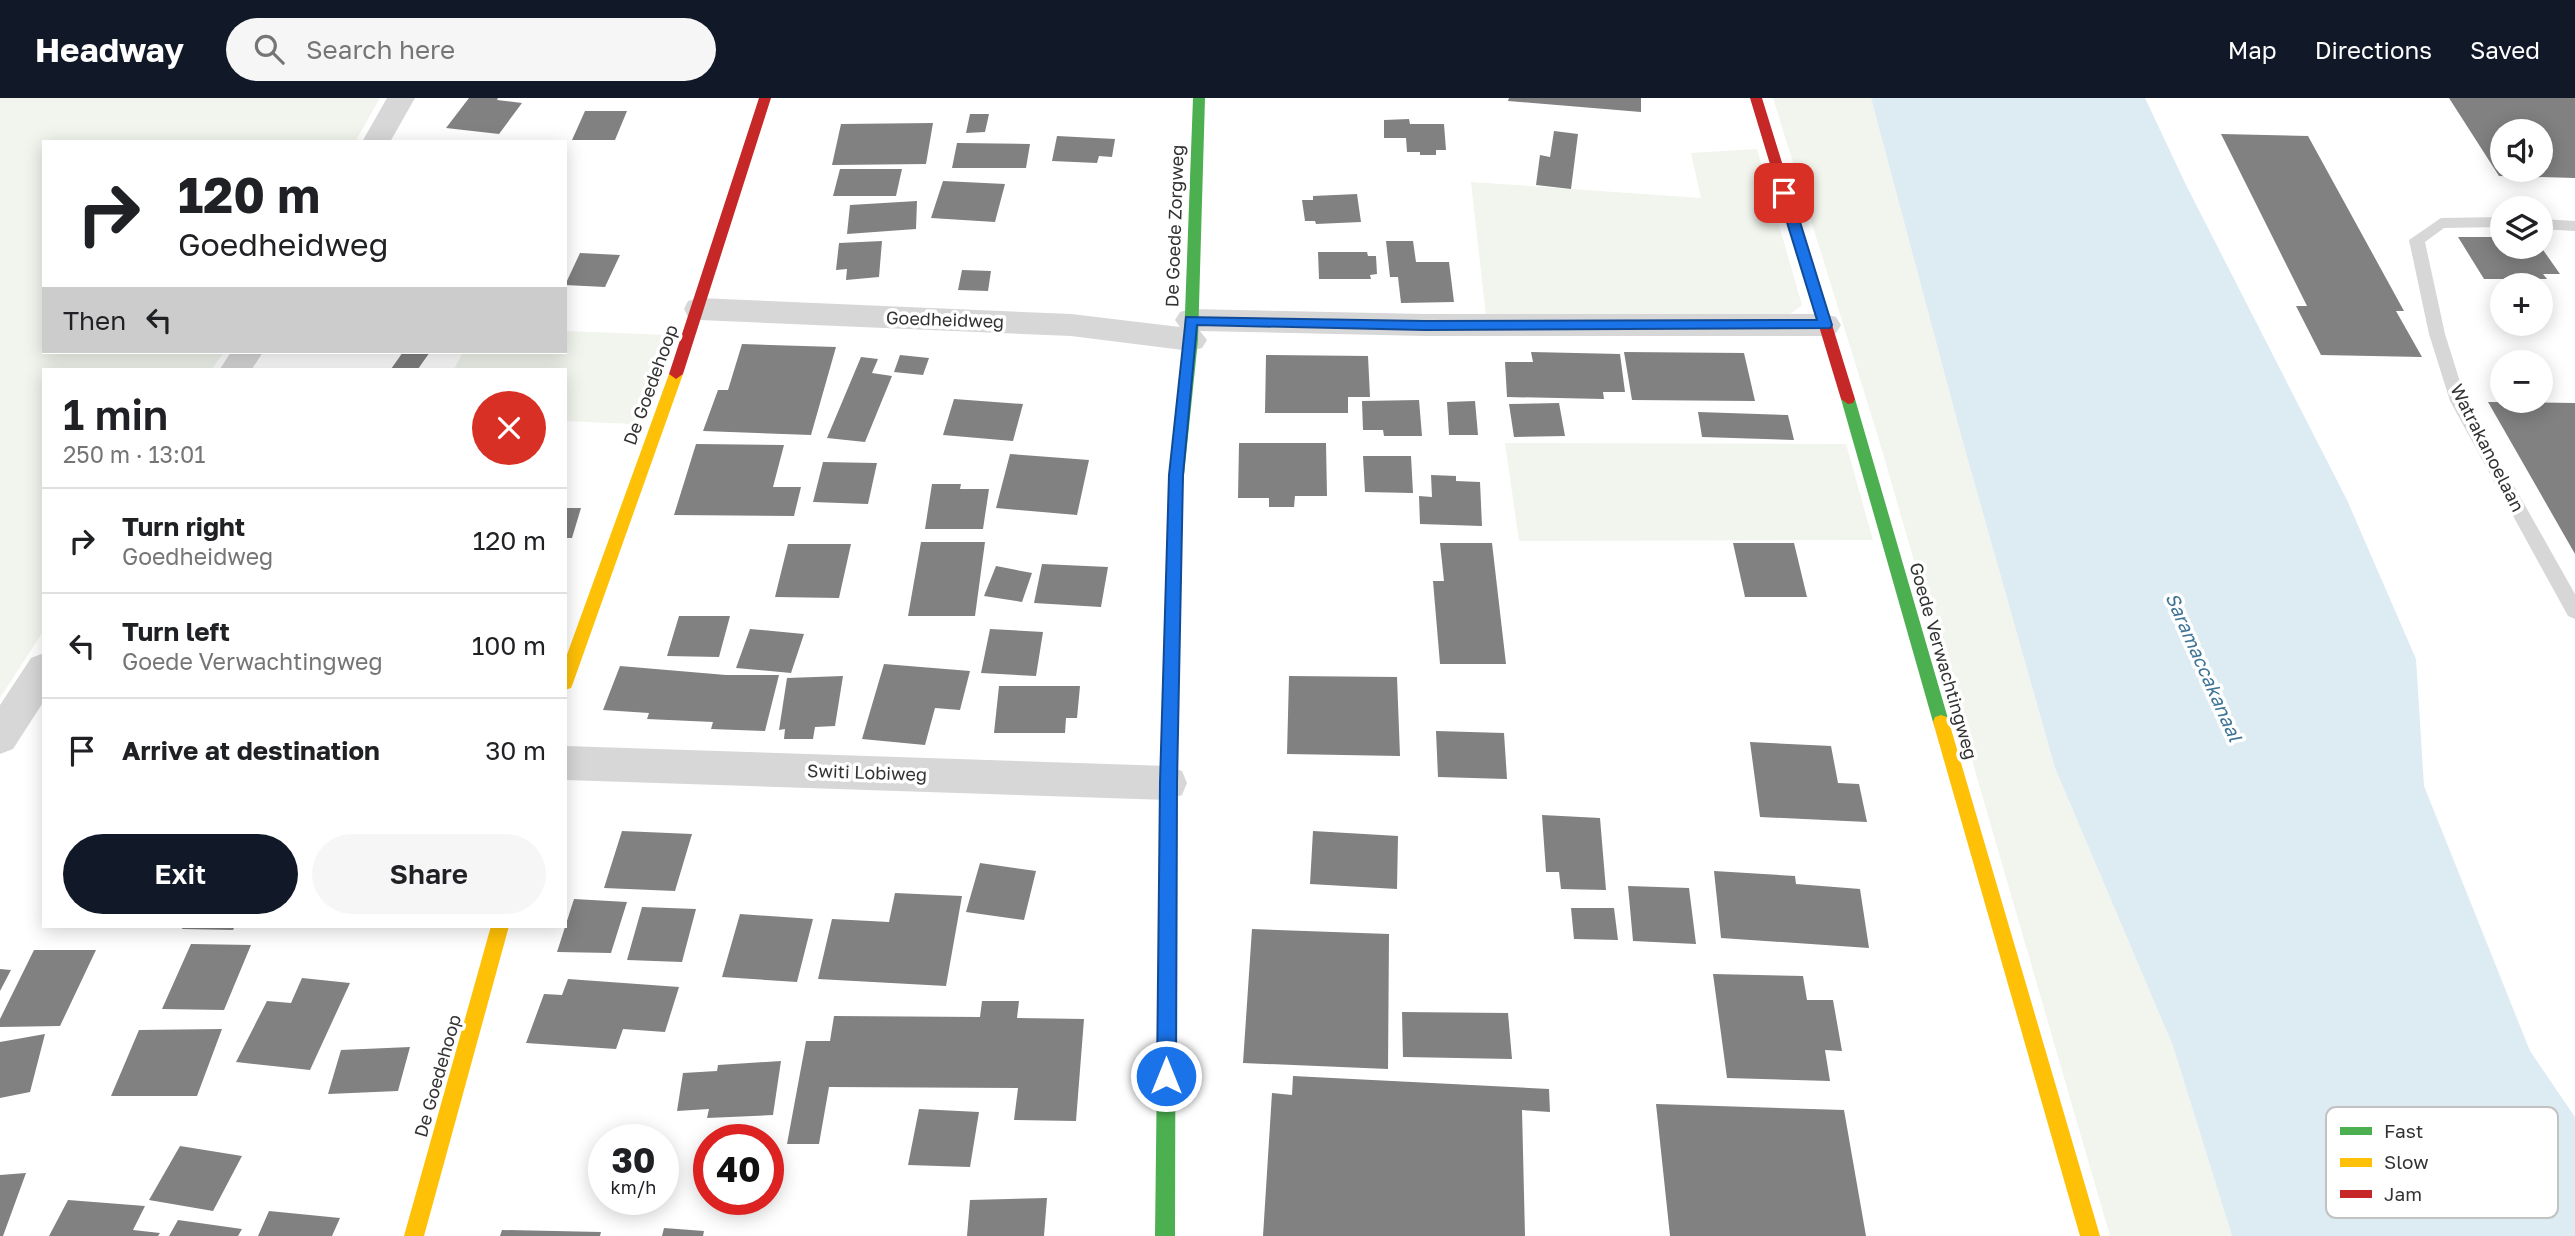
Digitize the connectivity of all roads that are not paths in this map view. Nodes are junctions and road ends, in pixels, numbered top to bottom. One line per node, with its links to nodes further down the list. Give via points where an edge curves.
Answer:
1 (401, 98): 5 (street)
2 (765, 98): 9 (street, De Goedehoop)
3 (1199, 98): 11 (street, De Goede Zorgweg)
4 (1756, 98): 10 (street, Goede Verwachtingweg)
5 (377, 140)
6 (2490, 222): 12 (lane, Watrakanoelaan, via 2441,223 2417,240 2437,334 2458,401)
7 (2553, 225): 8 (lane)
8 (2575, 226)
9 (699, 309): 11 (street, Goedheidweg); 14 (street, De Goedehoop)
10 (1825, 325): 11 (street, Goedheidweg); 21 (street, Goede Verwachtingweg)
11 (1191, 330): 17 (street, De Goede Zorgweg, via 1176,475)
12 (2575, 611)
13 (42, 672): 15 (street)
14 (567, 676)
15 (0, 737)
16 (567, 763): 17 (street, Switi Lobiweg)
17 (1168, 783): 20 (street, De Goede Zorgweg)
18 (499, 928): 19 (street, De Goedehoop)
19 (414, 1236)
20 (1165, 1236)
21 (2090, 1236)

